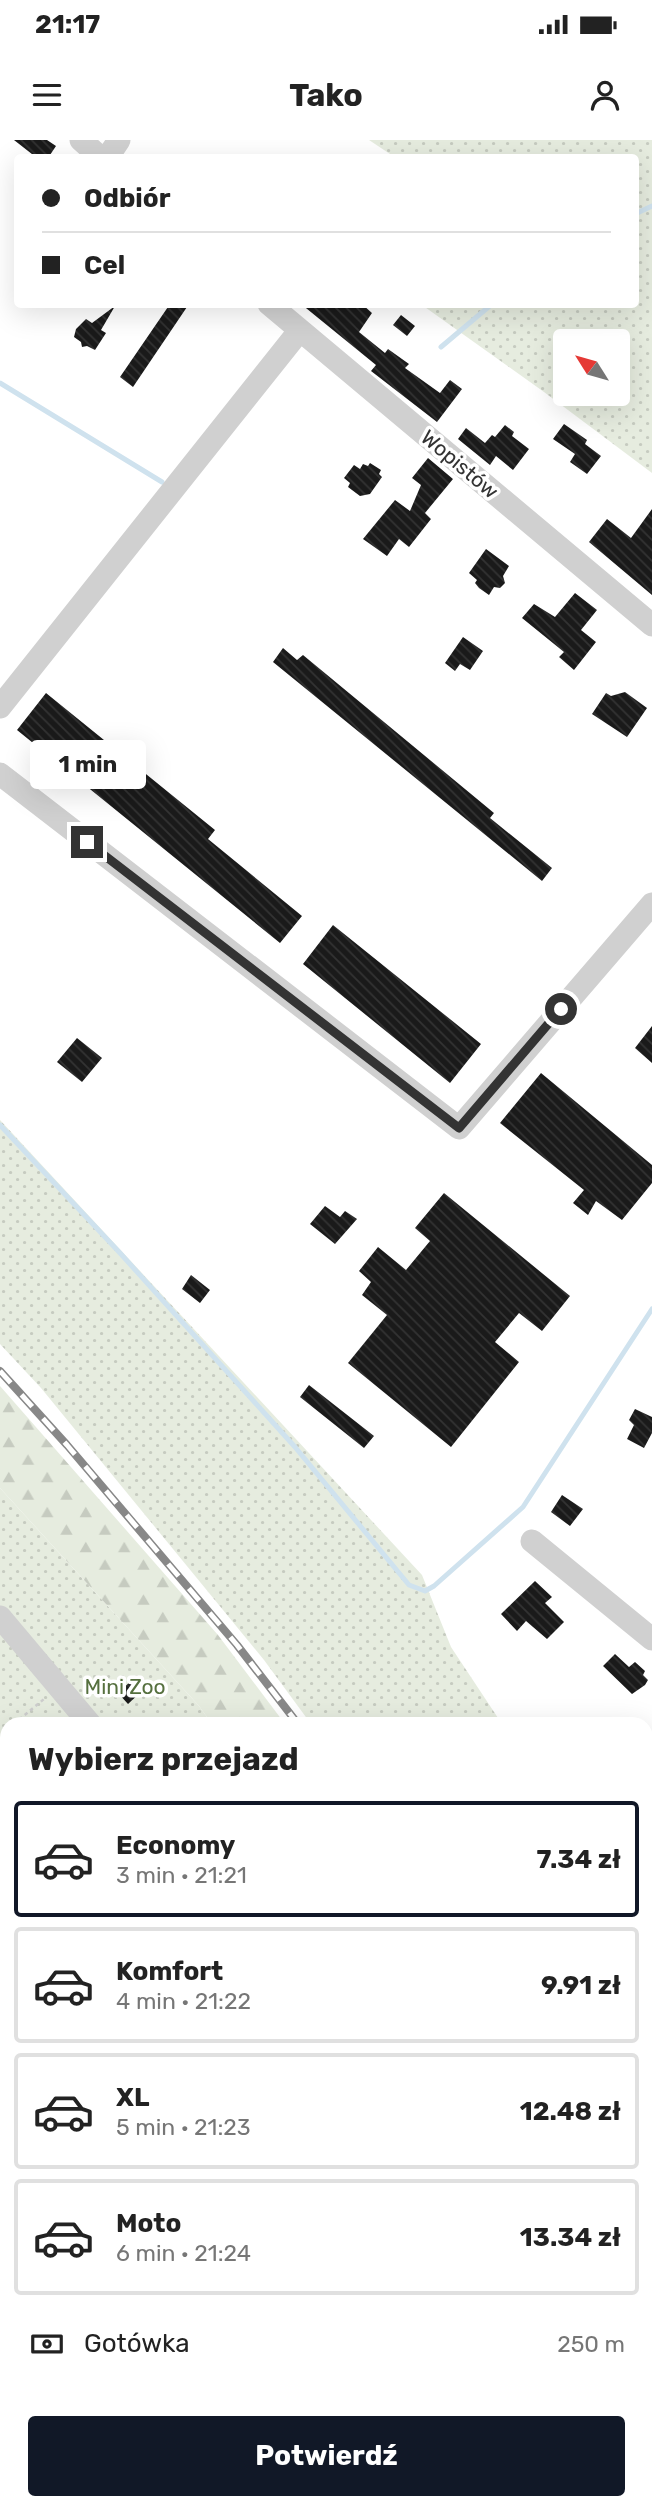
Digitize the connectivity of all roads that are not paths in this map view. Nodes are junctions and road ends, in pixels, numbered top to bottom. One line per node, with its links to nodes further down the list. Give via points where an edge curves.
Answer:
1 (81, 140): 2 (street)
2 (97, 154)
3 (273, 308): 4 (street, Wopistów)
4 (300, 330): 5 (street, Wopistów); 6 (street)
5 (652, 625)
6 (0, 707)
7 (0, 774): 8 (street, via 459,1128)
8 (649, 907)
9 (532, 1541): 11 (street)
10 (0, 1617): 12 (street)
11 (652, 1639)
12 (84, 1717)

